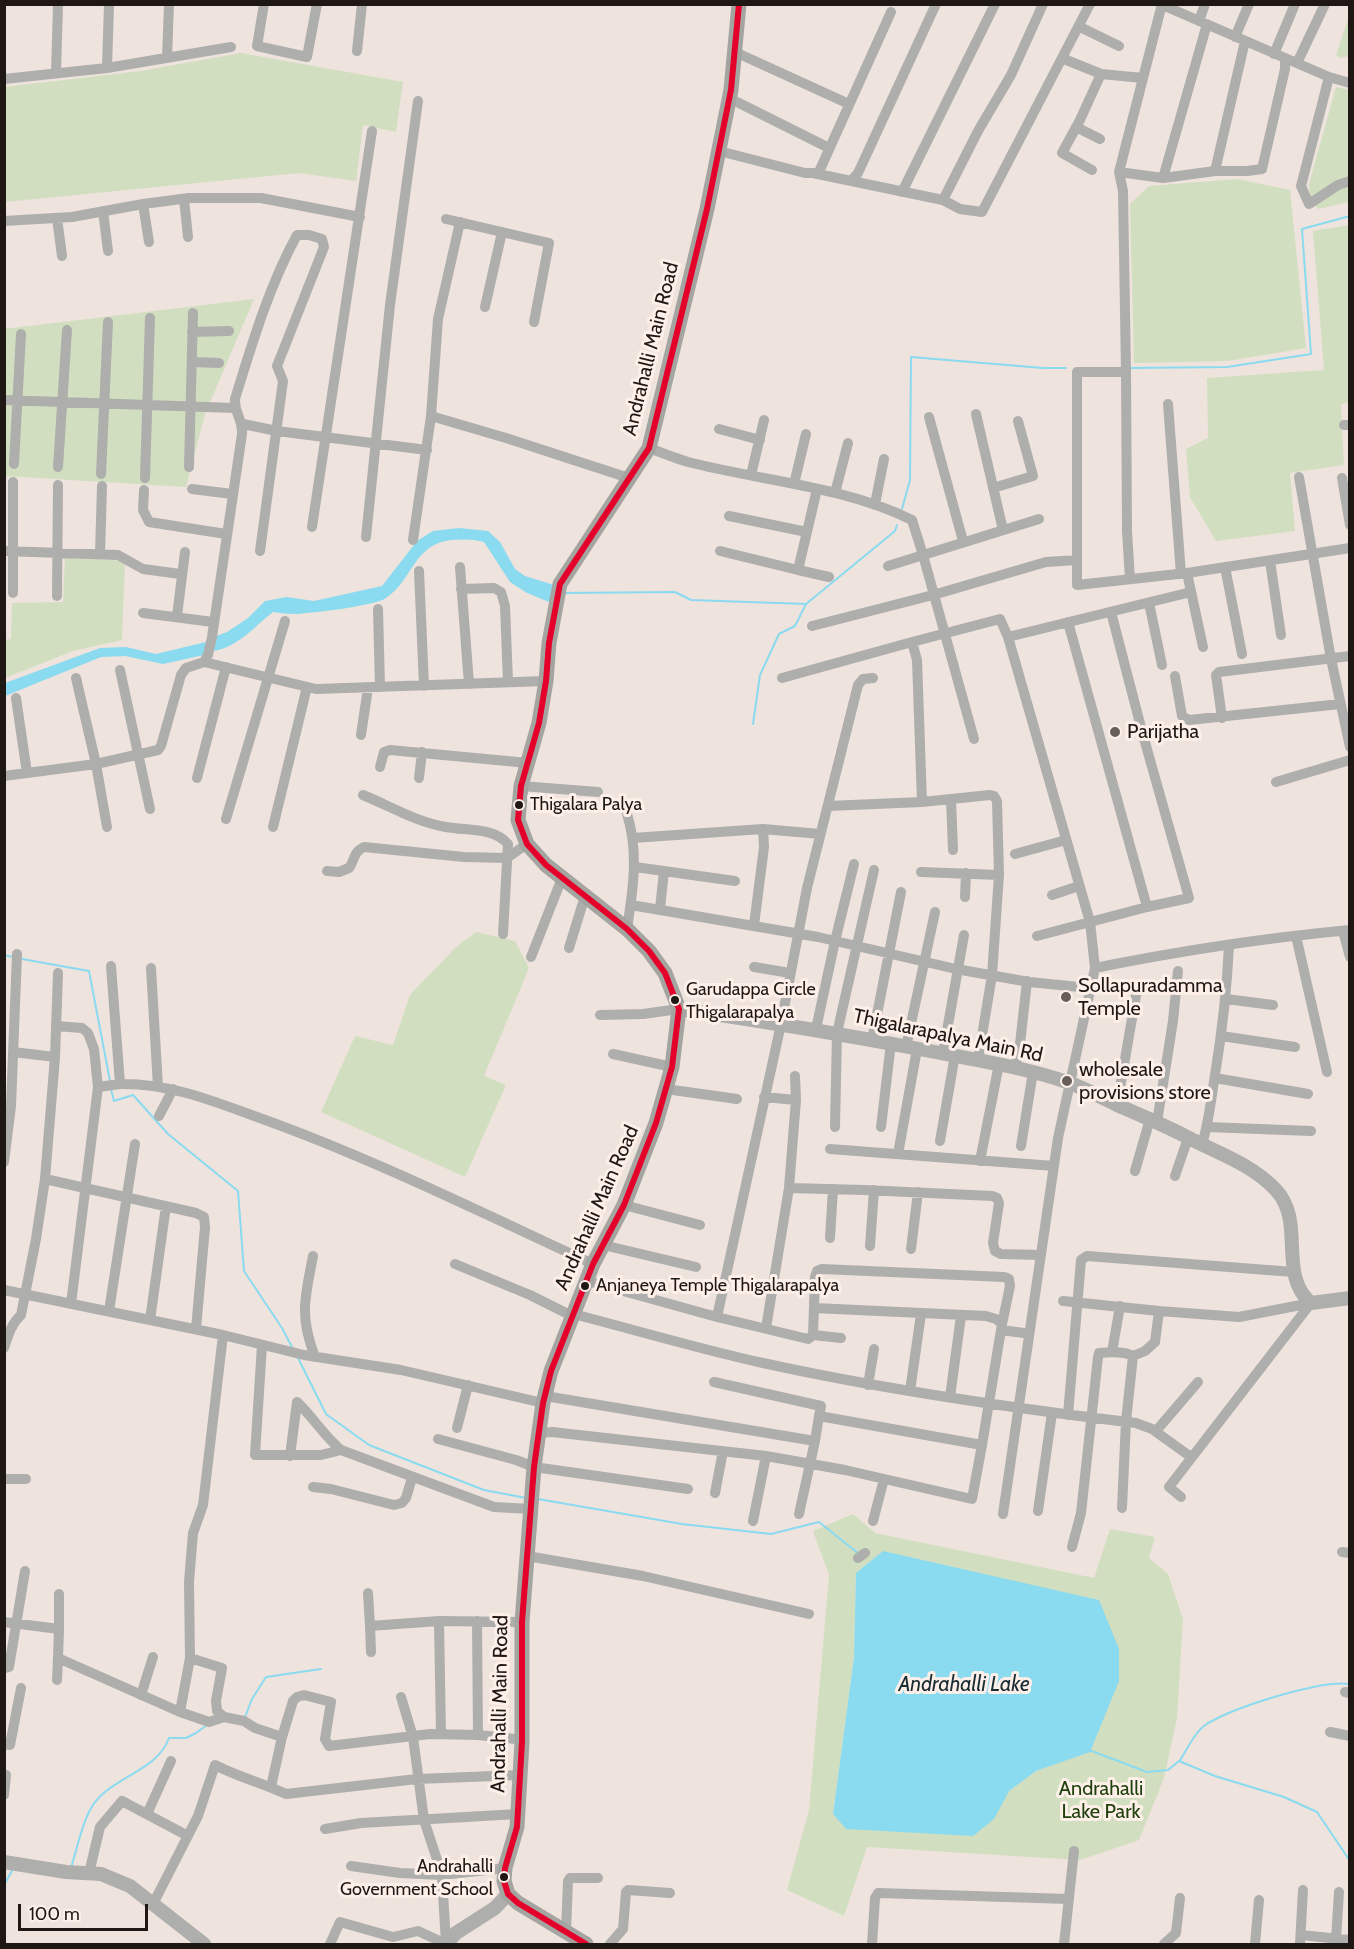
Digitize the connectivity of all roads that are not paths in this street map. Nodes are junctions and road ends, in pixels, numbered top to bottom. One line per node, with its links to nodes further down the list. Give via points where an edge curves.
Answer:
1 (58, 4): 30 (street)
2 (109, 4): 29 (street)
3 (169, 4): 26 (street)
4 (264, 4): 5 (street, via 257,46 307,57)
5 (317, 4)
6 (363, 4): 23 (street)
7 (739, 4): 24 (main road, Andrahalli Main Road)
8 (936, 4): 49 (street)
9 (995, 4): 51 (street)
10 (1043, 4): 53 (street, via 1011,75)
11 (1090, 4): 19 (street)
12 (1205, 4): 18 (street)
13 (1249, 4): 20 (street)
14 (1295, 4): 25 (street)
15 (1325, 4): 28 (street)
16 (1161, 5): 18 (street); 33 (street)
17 (891, 12): 38 (street)
18 (1203, 23): 20 (street); 48 (street)
19 (1080, 27): 21 (street); 27 (street)
20 (1240, 39): 25 (street); 45 (street)
21 (1119, 46)
22 (231, 47): 26 (street)
23 (357, 51)
24 (735, 52): 36 (main road, Andrahalli Main Road); 38 (street)
25 (1280, 56): 28 (street); 45 (street, via 1285,69 1262,169)
26 (167, 58): 29 (street)
27 (1064, 58): 31 (street); 53 (street, via 982,212 960,209)
28 (1297, 63): 32 (street)
29 (107, 68): 30 (street)
30 (56, 73): 34 (street)
31 (1101, 74): 33 (street); 39 (street)
32 (1329, 76): 35 (street); 50 (street, via 1301,186 1309,204 1338,184)
33 (1143, 78): 46 (street)
34 (4, 79)
35 (1350, 83)
36 (729, 99): 42 (street); 43 (main road, Andrahalli Main Road)
37 (418, 101): 98 (street, via 390,305)
38 (849, 104): 42 (street)
39 (1076, 127): 41 (street); 44 (street, via 1062,153)
40 (372, 131): 56 (street)
41 (1100, 139)
42 (830, 148): 47 (street)
43 (719, 151): 47 (street); 99 (main road, Andrahalli Main Road)
44 (1092, 170)
45 (1215, 171): 48 (street)
46 (1119, 172): 48 (street); 77 (street)
47 (818, 174): 49 (street)
48 (1163, 178)
49 (851, 181): 51 (street)
50 (1350, 181)
51 (902, 192): 53 (street)
52 (184, 199): 54 (street); 56 (street, via 261,198); 62 (street)
53 (943, 200)
54 (143, 204): 55 (street); 63 (street)
55 (103, 211): 57 (street); 64 (street)
56 (360, 217): 95 (street)
57 (57, 218): 59 (street); 65 (street)
58 (446, 219): 60 (street)
59 (4, 221)
60 (460, 222): 61 (street); 87 (street, via 438,319)
61 (502, 232): 66 (street); 70 (street, via 549,243)
62 (188, 237)
63 (149, 242)
64 (108, 251)
65 (62, 256)
66 (486, 307)
67 (193, 313): 73 (street)
68 (150, 318): 83 (street)
69 (108, 322): 81 (street)
70 (534, 322)
71 (67, 330): 80 (street)
72 (229, 331): 73 (street)
73 (192, 332): 75 (street)
74 (21, 334): 79 (street)
75 (192, 362): 76 (street); 84 (street)
76 (219, 363)
77 (1126, 372): 139 (street, via 1077,372); 149 (street)
78 (4, 400): 79 (street)
79 (17, 400): 80 (street); 102 (street)
80 (62, 403): 81 (street); 103 (street)
81 (105, 403): 83 (street); 105 (street)
82 (1168, 404): 146 (street)
83 (146, 405): 84 (street); 126 (street, via 143,510 149,522)
84 (191, 406): 85 (street); 104 (street)
85 (234, 408): 91 (street); 93 (street, via 257,327 289,250 297,235 322,239 321,259 277,366 283,381)
86 (976, 414): 114 (street)
87 (431, 416): 100 (street); 108 (street)
88 (929, 417): 129 (street)
89 (765, 420): 96 (street)
90 (1018, 421): 114 (street, via 1033,476)
91 (243, 424): 93 (street); 118 (street)
92 (719, 429): 96 (street)
93 (277, 431): 95 (street); 132 (street)
94 (806, 434): 111 (street)
95 (326, 438): 98 (street); 123 (street)
96 (760, 440): 106 (street)
97 (848, 443): 117 (street)
98 (376, 445): 100 (street); 127 (street)
99 (649, 448): 106 (street); 108 (main road, Andrahalli Main Road)
100 (427, 450): 128 (street)
101 (885, 459): 119 (street)
102 (14, 464)
103 (58, 467)
104 (189, 467)
105 (101, 474)
106 (751, 475): 111 (street)
107 (1299, 477): 137 (street)
108 (629, 478): 181 (main road, Andrahalli Main Road, via 560,584)
109 (1342, 478): 122 (street)
110 (13, 482): 131 (street)
111 (794, 484): 116 (street)
112 (58, 485): 135 (street)
113 (102, 486): 136 (street)
114 (993, 488): 124 (street)
115 (192, 489): 118 (street)
116 (817, 489): 117 (street); 125 (street)
117 (835, 493): 119 (street)
118 (232, 494): 126 (street)
119 (875, 504): 138 (street, via 912,520)
120 (729, 516): 125 (street)
121 (1039, 519): 124 (street)
122 (1350, 525)
123 (312, 527)
124 (1003, 530): 129 (street)
125 (807, 532): 144 (street)
126 (226, 534): 161 (street)
127 (366, 537)
128 (413, 540)
129 (963, 541): 138 (street)
130 (1350, 548): 137 (street)
131 (9, 551): 135 (street); 152 (street)
132 (260, 551)
133 (720, 551): 144 (street)
134 (184, 552): 147 (street)
135 (58, 553): 136 (street); 154 (street)
136 (100, 554): 147 (street, via 118,555 143,568)
137 (1312, 554): 140 (street); 172 (street)
138 (924, 555): 141 (street); 153 (street)
139 (1077, 560): 149 (street, via 1077,585); 153 (street, via 1046,562)
140 (1270, 561): 143 (street); 165 (street)
141 (888, 566)
142 (460, 567): 150 (street)
143 (1225, 567): 146 (street); 169 (street)
144 (798, 570): 148 (street)
145 (419, 571): 184 (street)
146 (1184, 573): 149 (street); 151 (street)
147 (180, 574): 159 (street)
148 (829, 577)
149 (1130, 579)
150 (461, 589): 182 (street, via 494,588 501,592); 183 (street)
151 (1191, 592): 155 (street); 168 (street)
152 (13, 593)
153 (933, 595): 163 (street); 164 (street)
154 (57, 596)
155 (1149, 603): 157 (street); 173 (street)
156 (378, 609): 186 (street)
157 (1111, 612): 162 (street); 240 (street, via 1190,898)
158 (143, 613): 159 (street)
159 (177, 616): 161 (street)
160 (285, 621): 177 (street)
161 (213, 622): 171 (street)
162 (1068, 622): 166 (street); 240 (street)
163 (812, 626)
164 (945, 633): 166 (street, via 1000,619); 167 (street); 192 (street)
165 (1281, 635)
166 (1008, 637): 219 (street)
167 (912, 642): 179 (street); 209 (street, via 917,660)
168 (1203, 647)
169 (1242, 654)
170 (1350, 656): 172 (street)
171 (206, 659): 174 (street); 195 (street, via 186,668 181,675 161,746)
172 (1331, 659): 189 (street); 190 (street, via 1219,672 1216,675)
173 (1162, 665)
174 (226, 667): 177 (street); 202 (street)
175 (120, 670): 195 (street)
176 (1174, 676): 190 (street, via 1182,716 1188,720)
177 (267, 677): 185 (street); 213 (street)
178 (76, 678): 198 (street)
179 (782, 678)
180 (873, 678): 210 (street, via 862,679 858,685)
181 (546, 681): 182 (street); 197 (main road, Andrahalli Main Road)
182 (508, 682): 183 (street)
183 (469, 684): 184 (street)
184 (424, 686): 186 (street)
185 (307, 687): 187 (street); 215 (street)
186 (380, 687): 187 (street)
187 (368, 688): 191 (street)
188 (16, 698): 200 (street)
189 (1340, 704): 190 (street); 193 (street)
190 (1222, 718)
191 (361, 735)
192 (974, 739)
193 (1349, 740)
194 (422, 752): 197 (street); 199 (street, via 386,751); 203 (street)
195 (138, 754): 198 (street); 211 (street)
196 (1350, 760): 204 (street)
197 (528, 763): 205 (main road, Andrahalli Main Road)
198 (96, 764): 200 (street); 214 (street)
199 (380, 767)
200 (27, 773): 201 (street)
201 (4, 776)
202 (196, 778)
203 (419, 778)
204 (1276, 782)
205 (521, 786): 206 (street); 220 (main road, Andrahalli Main Road, via 518,820)
206 (598, 792)
207 (363, 795): 223 (street, via 426,823 502,837 507,844)
208 (951, 799): 209 (street); 221 (street); 231 (street, via 994,796)
209 (922, 802): 210 (street)
210 (828, 806): 217 (street)
211 (150, 808)
212 (627, 814): 218 (street)
213 (226, 819)
214 (107, 827)
215 (273, 827)
216 (763, 830): 217 (street); 218 (street); 244 (street)
217 (820, 834): 247 (street)
218 (633, 838): 225 (street)
219 (1066, 840): 222 (street); 234 (street)
220 (527, 844): 223 (street); 232 (main road, Andrahalli Main Road)
221 (953, 850)
222 (1015, 854)
223 (507, 858): 227 (street, via 364,847 354,855 349,868); 248 (street)
224 (854, 864): 252 (street)
225 (635, 867): 228 (street); 239 (street)
226 (874, 870): 253 (street)
227 (327, 871)
228 (664, 871): 233 (street); 241 (street)
229 (921, 872): 230 (street)
230 (966, 873): 231 (street); 238 (street)
231 (999, 874): 269 (street)
232 (562, 878): 237 (main road, Andrahalli Main Road); 257 (street)
233 (735, 881)
234 (1079, 886): 236 (street); 243 (street)
235 (901, 892): 256 (street)
236 (1052, 895)
237 (585, 896): 245 (main road, Andrahalli Main Road); 255 (street)
238 (965, 897)
239 (631, 905): 241 (street); 245 (street)
240 (1147, 907): 243 (street)
241 (660, 909): 244 (street)
242 (935, 912): 260 (street)
243 (1090, 922): 250 (street); 264 (street)
244 (754, 925): 247 (street)
245 (627, 929): 275 (main road, Andrahalli Main Road, via 665,973)
246 (1346, 930): 251 (street); 258 (street)
247 (797, 933): 252 (street); 268 (street)
248 (503, 934)
249 (964, 935): 265 (street)
250 (1037, 936)
251 (1296, 936): 254 (street); 295 (street)
252 (835, 941): 253 (street); 279 (street)
253 (858, 945): 256 (street); 280 (street)
254 (1229, 945): 264 (street); 273 (street)
255 (569, 948)
256 (888, 952): 260 (street); 282 (street)
257 (531, 957)
258 (1350, 957)
259 (17, 958): 285 (street)
260 (926, 960): 265 (street); 286 (street)
261 (111, 966): 299 (street)
262 (754, 967): 268 (street)
263 (151, 968): 300 (street)
264 (1095, 968): 272 (street)
265 (960, 969): 269 (street); 288 (street)
266 (1178, 971): 310 (street, via 1173,1021)
267 (58, 973): 278 (street)
268 (790, 973): 277 (street)
269 (992, 975): 270 (street); 290 (street)
270 (1027, 981): 272 (street); 293 (street)
271 (1138, 984): 307 (street)
272 (1089, 988): 298 (street)
273 (1226, 999): 274 (street); 281 (street)
274 (1273, 1005)
275 (679, 1009): 276 (street); 277 (street, Thigalarapalya Main Rd); 292 (main road, Andrahalli Main Road)
276 (600, 1015)
277 (781, 1024): 279 (street, Thigalarapalya Main Rd); 304 (street)
278 (56, 1026): 289 (street); 299 (street, via 82,1028 88,1033)
279 (816, 1029): 280 (street, Thigalarapalya Main Rd)
280 (837, 1033): 282 (street, Thigalarapalya Main Rd); 311 (street)
281 (1221, 1036): 284 (street); 297 (street)
282 (872, 1040): 283 (street, Thigalarapalya Main Rd)
283 (891, 1043): 286 (street, Thigalarapalya Main Rd); 312 (street)
284 (1295, 1047)
285 (10, 1048): 289 (street); 308 (street)
286 (912, 1048): 288 (street, Thigalarapalya Main Rd); 321 (street)
287 (613, 1054): 292 (street)
288 (949, 1054): 290 (street, Thigalarapalya Main Rd); 316 (street)
289 (55, 1057): 327 (street)
290 (978, 1059): 291 (street, Thigalarapalya Main Rd)
291 (999, 1064): 293 (street, Thigalarapalya Main Rd); 322 (street)
292 (672, 1067): 302 (main road, Andrahalli Main Road)
293 (1015, 1067): 294 (street, Thigalarapalya Main Rd)
294 (1034, 1072): 298 (street, Thigalarapalya Main Rd); 319 (street)
295 (1327, 1072)
296 (795, 1076): 306 (street)
297 (1215, 1078): 303 (street); 313 (street)
298 (1069, 1082): 307 (street, Thigalarapalya Main Rd); 324 (street)
299 (110, 1085): 300 (street); 328 (street)
300 (158, 1088): 301 (street)
301 (173, 1089): 309 (street); 344 (street, via 296,1130)
302 (666, 1089): 305 (street); 334 (main road, Andrahalli Main Road, via 657,1123)
303 (1308, 1094)
304 (764, 1097): 306 (street); 362 (street)
305 (738, 1100)
306 (796, 1100): 329 (street)
307 (1117, 1105): 310 (street, Thigalarapalya Main Rd)
308 (8, 1106): 323 (street)
309 (159, 1116)
310 (1154, 1120): 315 (street, Thigalarapalya Main Rd); 325 (street)
311 (835, 1127)
312 (881, 1127)
313 (1207, 1127): 314 (street); 318 (street)
314 (1311, 1131)
315 (1188, 1138): 318 (street, Thigalarapalya Main Rd); 326 (street)
316 (940, 1141)
317 (135, 1144): 333 (street)
318 (1202, 1144): 346 (street, Thigalarapalya Main Rd, via 1253,1170 1284,1200 1291,1227)
319 (1021, 1146)
320 (830, 1149): 321 (street)
321 (898, 1154): 322 (street)
322 (980, 1161): 324 (street)
323 (4, 1162)
324 (1054, 1166): 341 (street)
325 (1135, 1171)
326 (1175, 1176)
327 (45, 1179): 328 (street); 349 (street)
328 (86, 1188): 333 (street); 354 (street)
329 (789, 1188): 330 (street); 365 (street)
330 (833, 1189): 331 (street); 337 (street)
331 (874, 1190): 332 (street); 339 (street)
332 (918, 1192): 340 (street); 341 (street, via 997,1198 995,1251)
333 (126, 1198): 335 (street); 357 (street)
334 (624, 1205): 336 (street); 338 (main road, Andrahalli Main Road)
335 (166, 1206): 363 (street); 366 (street, via 204,1217)
336 (700, 1225)
337 (830, 1238)
338 (603, 1245): 344 (main road, Andrahalli Main Road); 345 (street)
339 (870, 1246)
340 (911, 1249)
341 (1041, 1255): 385 (street)
342 (313, 1256): 375 (street, via 304,1313)
343 (455, 1264): 360 (street)
344 (593, 1264): 347 (main road, Andrahalli Main Road)
345 (696, 1267)
346 (1293, 1272): 352 (street, via 1087,1256 1080,1260); 353 (street, Thigalarapalya Main Rd, via 1304,1298)
347 (587, 1281): 360 (main road, Andrahalli Main Road); 362 (street)
348 (4, 1290): 349 (street)
349 (25, 1294): 354 (street); 372 (street, via 21,1315 15,1320)
350 (1350, 1298): 353 (street)
351 (1063, 1301): 352 (street)
352 (1077, 1301): 355 (street); 387 (street)
353 (1311, 1303): 358 (street, via 1239,1317); 401 (street)
354 (71, 1304): 357 (street)
355 (1120, 1306): 358 (street); 374 (street)
356 (814, 1308): 359 (street); 364 (street, via 815,1277 822,1269 1004,1277 1009,1279 1010,1286); 369 (street)
357 (109, 1311): 363 (street)
358 (1159, 1311): 376 (street, via 1155,1342)
359 (921, 1314): 361 (street); 381 (street)
360 (573, 1315): 379 (street, via 760,1362); 383 (main road, Andrahalli Main Road)
361 (961, 1316): 364 (street, via 986,1316 996,1319); 382 (street)
362 (717, 1317): 365 (street)
363 (150, 1320): 366 (street)
364 (1001, 1327): 367 (street); 384 (street)
365 (766, 1328): 369 (street, via 808,1339)
366 (196, 1329): 368 (street)
367 (1024, 1333)
368 (223, 1335): 371 (street); 435 (street, via 203,1505 193,1533)
369 (813, 1335): 370 (street)
370 (841, 1338)
371 (262, 1345): 375 (street); 399 (street, via 255,1455)
372 (4, 1348)
373 (874, 1349): 379 (street)
374 (1112, 1352): 376 (street); 389 (street, via 1100,1353 1098,1357)
375 (310, 1356): 380 (street)
376 (1133, 1356): 390 (street)
377 (714, 1382): 388 (street, via 821,1406)
378 (1198, 1382): 392 (street)
379 (868, 1384): 381 (street)
380 (468, 1385): 383 (street); 391 (street)
381 (910, 1391): 382 (street)
382 (950, 1397): 384 (street)
383 (544, 1400): 393 (main road, Andrahalli Main Road); 395 (street)
384 (990, 1404): 385 (street); 396 (street)
385 (1019, 1409): 386 (street); 416 (street)
386 (1052, 1413): 387 (street); 414 (street)
387 (1068, 1415): 389 (street)
388 (819, 1416): 395 (street); 396 (street)
389 (1091, 1418): 390 (street); 419 (street, via 1081,1513)
390 (1126, 1421): 392 (street); 413 (street)
391 (457, 1428)
392 (1156, 1431): 401 (street)
393 (538, 1433): 398 (street); 403 (main road, Andrahalli Main Road)
394 (438, 1439): 403 (street)
395 (815, 1442): 402 (street)
396 (982, 1445): 407 (street, via 972,1499)
397 (341, 1450): 399 (street); 399 (street, via 297,1402); 404 (street)
398 (723, 1451): 400 (street); 410 (street)
399 (290, 1456)
400 (766, 1456): 402 (street); 417 (street)
401 (1191, 1457): 411 (street, via 1169,1487)
402 (809, 1463): 407 (street); 415 (street)
403 (534, 1467): 409 (street); 412 (main road, Andrahalli Main Road)
404 (412, 1478): 408 (street, via 406,1498 394,1506); 412 (street, via 494,1507)
405 (4, 1479): 406 (street)
406 (26, 1479)
407 (884, 1479): 418 (street)
408 (313, 1487)
409 (688, 1489)
410 (715, 1493)
411 (1181, 1497)
412 (531, 1502): 420 (main road, Andrahalli Main Road)
413 (1122, 1508)
414 (1038, 1511)
415 (799, 1514)
416 (1003, 1514)
417 (753, 1521)
418 (873, 1521)
419 (1072, 1547)
420 (527, 1556): 424 (street, via 647,1577); 428 (main road, Andrahalli Main Road)
421 (25, 1571): 429 (street)
422 (368, 1593): 430 (street)
423 (59, 1594): 431 (street)
424 (809, 1614)
425 (439, 1620): 426 (street); 430 (street); 444 (street)
426 (477, 1621): 428 (street); 445 (street)
427 (4, 1622): 429 (street)
428 (522, 1622): 449 (main road, Andrahalli Main Road)
429 (17, 1624): 431 (street); 436 (street, via 9,1667)
430 (370, 1626): 432 (street)
431 (59, 1629): 434 (street)
432 (371, 1652)
433 (153, 1657): 439 (street)
434 (58, 1658): 437 (street); 439 (street)
435 (190, 1658): 441 (street); 442 (street, via 222,1668 216,1701 217,1711)
436 (4, 1668)
437 (57, 1680)
438 (21, 1688): 450 (street, via 10,1745)
439 (141, 1695): 441 (street)
440 (401, 1697): 448 (street)
441 (180, 1712): 442 (street, via 209,1722)
442 (224, 1716): 447 (street)
443 (1330, 1732): 446 (street)
444 (441, 1734): 445 (street); 448 (street)
445 (478, 1735): 449 (street)
446 (1350, 1736)
447 (282, 1737): 448 (street, via 293,1701 304,1695 331,1702 325,1739 329,1746); 455 (street)
448 (413, 1737): 454 (street)
449 (522, 1742): 453 (main road, Andrahalli Main Road)
450 (4, 1744)
451 (171, 1761): 457 (street)
452 (6, 1775): 456 (street)
453 (520, 1775): 454 (street); 458 (main road, Andrahalli Main Road)
454 (417, 1779): 455 (street, via 286,1794); 459 (street)
455 (271, 1787): 461 (street, via 215,1765)
456 (4, 1795)
457 (147, 1814): 461 (street); 466 (street, via 122,1801 100,1827)
458 (518, 1814): 459 (street); 465 (main road, Andrahalli Main Road)
459 (424, 1820): 460 (street); 467 (street)
460 (325, 1829)
461 (188, 1836): 476 (street)
462 (1074, 1851): 474 (street)
463 (4, 1862): 466 (street)
464 (351, 1866): 467 (street)
465 (505, 1868): 467 (street); 472 (main road, Andrahalli Main Road)
466 (89, 1873): 476 (street, via 130,1886)
467 (442, 1875): 483 (street)
468 (598, 1878): 477 (street, via 568,1881)
469 (1303, 1890): 479 (street)
470 (1339, 1892): 478 (street)
471 (669, 1893): 485 (street, via 628,1890 623,1929)
472 (508, 1894): 477 (main road, via 529,1911); 483 (street)
473 (1180, 1898): 488 (street, via 1176,1933)
474 (1069, 1899): 486 (street, via 878,1893); 487 (street)
475 (1259, 1900): 489 (street)
476 (153, 1904): 481 (street)
477 (566, 1931): 484 (main road)
478 (1336, 1938): 479 (street); 480 (street)
479 (1301, 1940)
480 (1350, 1940)
481 (204, 1944)
482 (330, 1944): 483 (street, via 340,1922 393,1937 418,1931)
483 (446, 1944)
484 (586, 1944)
485 (610, 1944)
486 (872, 1944)
487 (1064, 1944)
488 (1164, 1944)
489 (1255, 1944)

